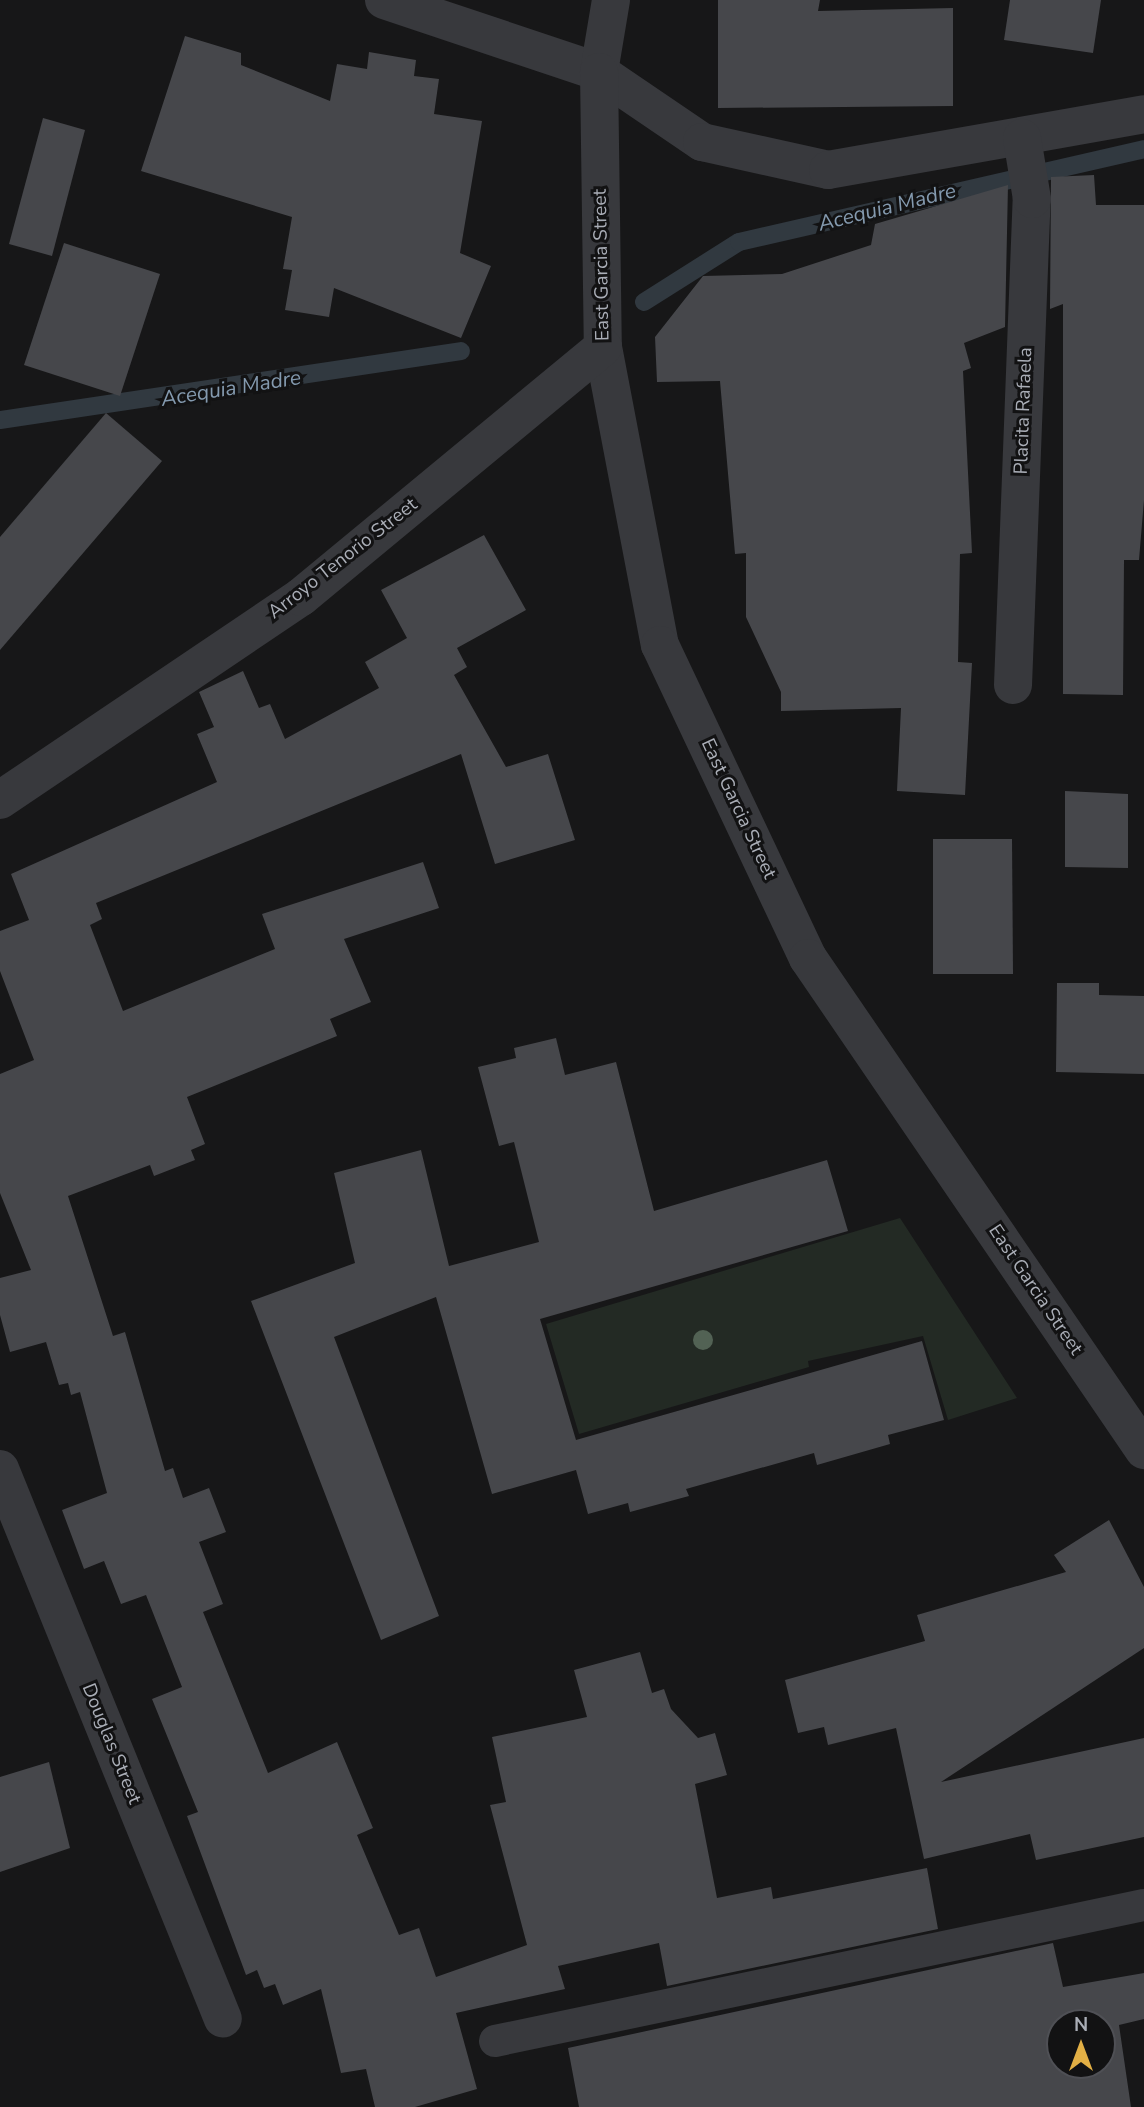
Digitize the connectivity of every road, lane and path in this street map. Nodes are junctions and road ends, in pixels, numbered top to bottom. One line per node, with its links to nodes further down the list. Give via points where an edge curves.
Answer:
1 (384, 0): 3 (street)
2 (611, 0): 3 (street, East Garcia Street)
3 (599, 72): 5 (street, via 702,142 828,170); 6 (street, East Garcia Street)
4 (1144, 114): 5 (street)
5 (1022, 138): 7 (street, Placita Rafaela, via 1032,199)
6 (603, 347): 8 (street, Arroyo Tenorio Street, via 301,597); 9 (street, East Garcia Street, via 660,645 808,958)
7 (1013, 685)
8 (0, 800)
9 (1144, 1450)
10 (0, 1469): 12 (street, Douglas Street)
11 (1144, 1905): 13 (lane)
12 (223, 2019)
13 (495, 2041)

